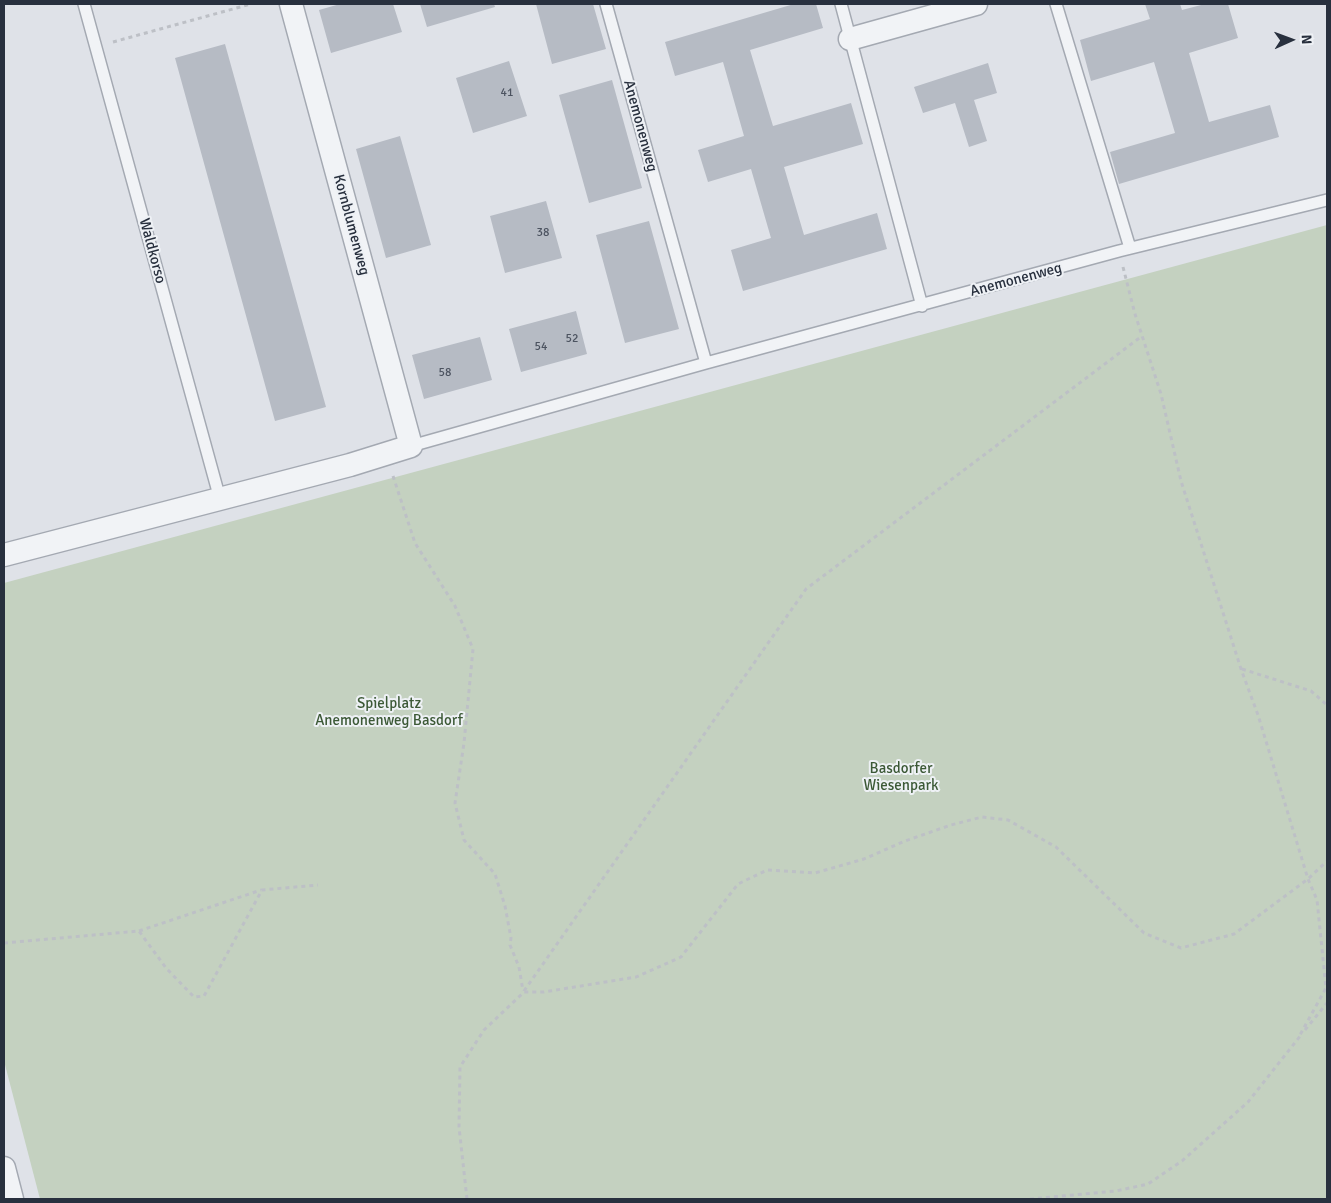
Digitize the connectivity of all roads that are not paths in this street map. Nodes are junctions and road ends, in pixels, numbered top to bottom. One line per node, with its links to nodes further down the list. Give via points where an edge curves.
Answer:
1 (84, 4): 13 (lane, Waldkorso)
2 (290, 4): 12 (street, Kornblumenweg)
3 (606, 4): 11 (lane, Anemonenweg)
4 (841, 4): 7 (lane)
5 (976, 4): 7 (street)
6 (1056, 4): 9 (lane)
7 (850, 39): 10 (lane)
8 (1327, 200): 9 (lane, Anemonenweg)
9 (1125, 250): 10 (lane, Anemonenweg)
10 (922, 306): 11 (lane, Anemonenweg)
11 (706, 363): 12 (lane, Anemonenweg)
12 (411, 446): 13 (street, via 350,466)
13 (220, 499): 14 (street)
14 (4, 555)
15 (4, 1168): 16 (street)
16 (12, 1199)

